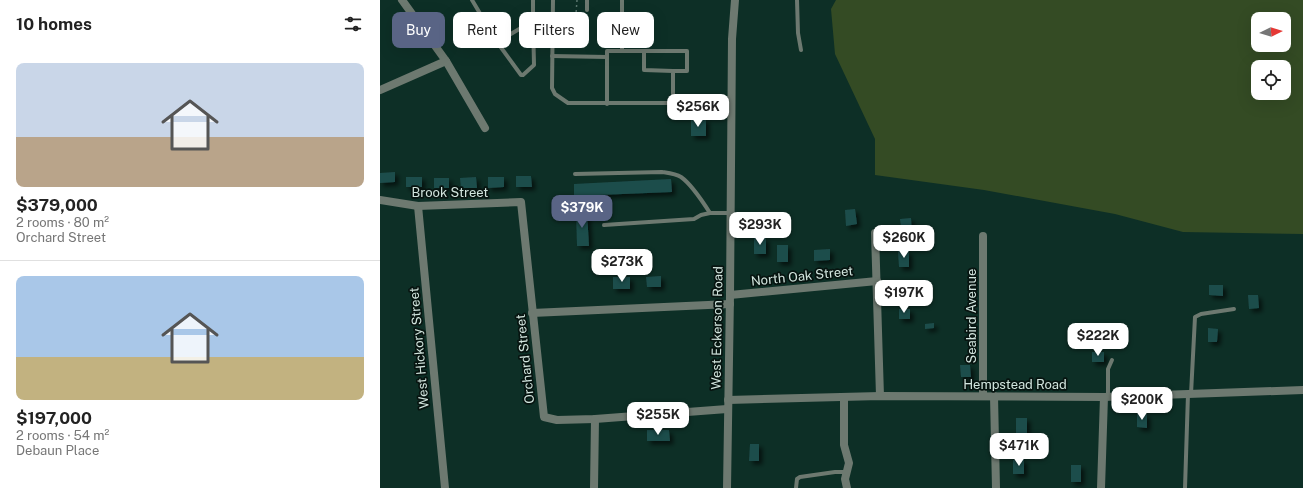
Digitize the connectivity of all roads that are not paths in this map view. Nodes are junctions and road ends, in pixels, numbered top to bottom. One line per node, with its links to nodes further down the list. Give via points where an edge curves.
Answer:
1 (402, 0): 19 (street)
2 (472, 0): 9 (lane)
3 (533, 0): 10 (lane)
4 (553, 0): 17 (lane)
5 (587, 0): 11 (lane)
6 (622, 0): 15 (lane)
7 (735, 0): 24 (street, West Eckerson Road)
8 (797, 0): 14 (lane)
9 (479, 12)
10 (534, 12)
11 (586, 12)
12 (501, 48): 13 (lane, via 521,75 534,65)
13 (534, 48)
14 (801, 50)
15 (622, 51): 16 (lane); 18 (lane, via 607,51)
16 (644, 51): 20 (lane, via 644,70); 20 (lane, via 688,51 687,70)
17 (552, 56): 18 (lane); 23 (lane, via 552,88 555,94 568,103)
18 (607, 57): 23 (lane)
19 (446, 61): 21 (street); 25 (street)
20 (673, 70): 22 (lane)
21 (380, 90)
22 (673, 103): 23 (lane); 24 (lane)
23 (607, 104)
24 (731, 104): 31 (street, West Eckerson Road)
25 (485, 128)
26 (575, 174): 30 (lane, via 671,174 681,178)
27 (380, 200): 29 (street, Brook Street)
28 (521, 202): 29 (street, Brook Street); 39 (street, Orchard Street)
29 (418, 206): 52 (street, West Hickory Street)
30 (710, 213): 31 (lane); 32 (lane, via 694,219)
31 (730, 214): 36 (street, West Eckerson Road)
32 (604, 225)
33 (875, 233): 35 (street)
34 (983, 236): 44 (street, Seabird Avenue)
35 (877, 281): 36 (street, North Oak Street); 43 (street)
36 (730, 295): 37 (street, West Eckerson Road)
37 (730, 304): 39 (street); 48 (street, West Eckerson Road)
38 (1234, 309): 42 (lane, via 1195,317)
39 (532, 314): 50 (street, Orchard Street, via 544,417 557,420)
40 (1112, 360): 46 (lane, via 1108,369)
41 (1303, 390): 42 (street, Hempstead Road)
42 (1190, 394): 46 (street, Hempstead Road); 59 (lane)
43 (880, 396): 44 (street, Hempstead Road); 47 (street, Hempstead Road)
44 (983, 396): 45 (street, Hempstead Road)
45 (994, 396): 46 (street, Hempstead Road); 57 (street)
46 (1106, 397): 58 (street)
47 (844, 398): 48 (street, Hempstead Road); 51 (street, via 844,445 849,463)
48 (728, 400): 49 (street, West Eckerson Road)
49 (727, 409): 50 (street); 54 (street, West Eckerson Road)
50 (595, 419): 53 (street)
51 (847, 472): 55 (lane, via 800,477 797,478); 56 (street)
52 (445, 488)
53 (594, 488)
54 (727, 488)
55 (796, 488)
56 (847, 488)
57 (996, 488)
58 (1101, 488)
59 (1185, 488)

